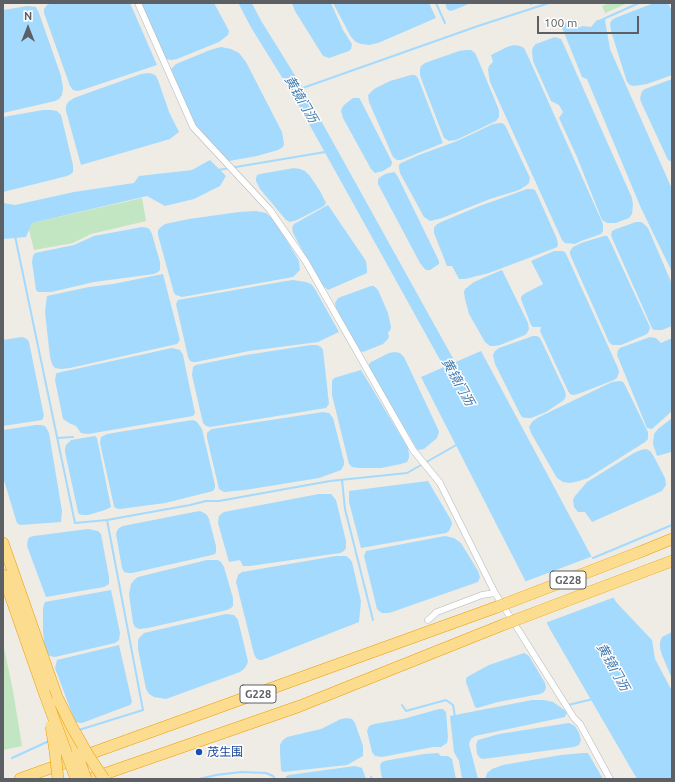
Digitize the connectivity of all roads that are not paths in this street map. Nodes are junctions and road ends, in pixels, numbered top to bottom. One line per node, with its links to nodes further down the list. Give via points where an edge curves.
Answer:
1 (138, 3): 6 (street, via 193,127 270,210 306,262 413,450 440,483)
2 (672, 539): 11 (highway, G228, bridge, via 496,607)
3 (3, 543): 7 (highway)
4 (672, 561): 15 (highway, G228, bridge, via 300,706)
5 (3, 575): 7 (highway)
6 (495, 593): 8 (street, via 482,595 437,612); 17 (street, via 580,724)
7 (20, 607): 9 (highway); 10 (highway)
8 (428, 620)
9 (44, 692): 12 (highway, bridge); 13 (highway, bridge)
10 (58, 699): 14 (highway, bridge); 16 (highway, bridge)
11 (20, 779)
12 (58, 779)
13 (76, 779)
14 (86, 779)
15 (90, 779)
16 (104, 779)
17 (610, 779)

